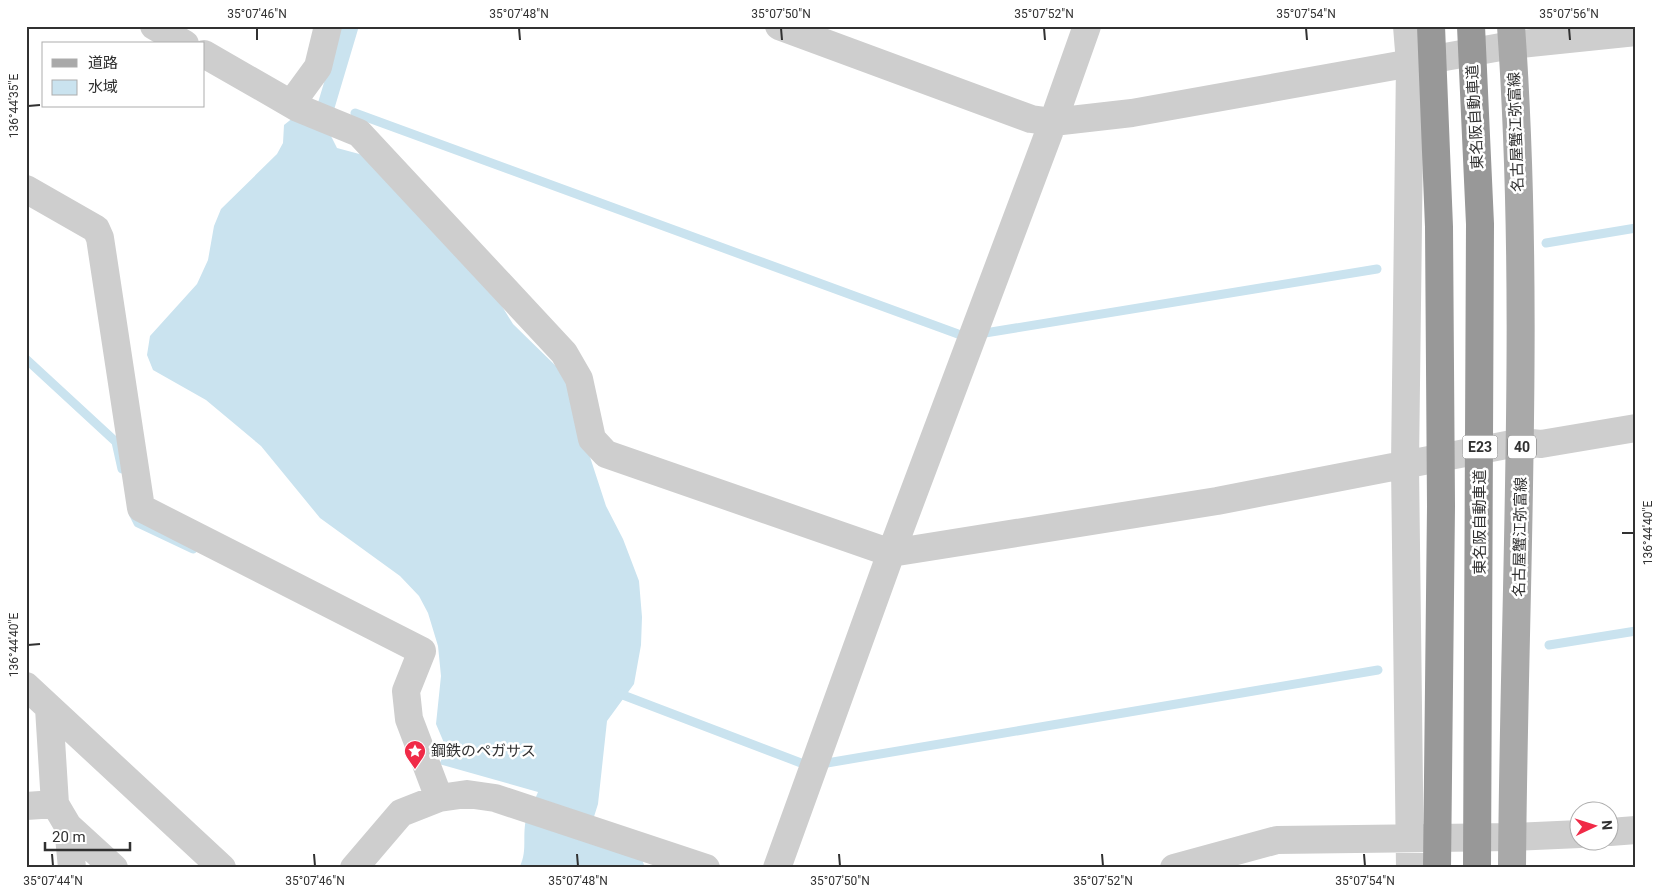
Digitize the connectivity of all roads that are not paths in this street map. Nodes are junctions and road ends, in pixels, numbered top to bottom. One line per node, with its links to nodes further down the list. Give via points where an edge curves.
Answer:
1 (154, 26): 10 (street)
2 (328, 26): 13 (street, via 318,67)
3 (779, 26): 14 (street, via 1031,119)
4 (1087, 26): 14 (street)
5 (1407, 26): 12 (street)
6 (1431, 26): 38 (highway, E23, bridge, via 1439,237 1441,506)
7 (1471, 26): 39 (highway, 東名阪自動車道 / E23, bridge, via 1480,224)
8 (1636, 32): 9 (street)
9 (1512, 36): 12 (street); 17 (main road, 名古屋蟹江弥富線 / 40, via 1519,202)
10 (182, 42)
11 (205, 55): 13 (street)
12 (1410, 63): 14 (street, via 1132,113); 18 (street)
13 (294, 106): 19 (street, via 359,133 564,353 579,379 592,439 606,454)
14 (1053, 122): 19 (street)
15 (26, 189): 22 (street, via 96,229 100,238 141,508 422,651 406,691 409,719)
16 (1636, 428): 17 (street, via 1541,444)
17 (1522, 442): 18 (street); 29 (main road, 名古屋蟹江弥富線 / 40)
18 (1405, 465): 19 (street, via 1217,501); 28 (street)
19 (891, 553): 35 (street)
20 (26, 686): 21 (street)
21 (49, 708): 24 (street); 32 (street)
22 (439, 798): 33 (street, via 402,813); 34 (street, via 467,794 495,798)
23 (26, 806): 24 (street)
24 (62, 815): 30 (street); 31 (street)
25 (1636, 830): 26 (street)
26 (1620, 831)
27 (1570, 835): 29 (street)
28 (1411, 838): 29 (street); 36 (street, via 1278,840); 37 (street)
29 (1512, 838): 40 (main road, 名古屋蟹江弥富線 / 40)
30 (72, 868)
31 (114, 868)
32 (222, 868)
33 (354, 868)
34 (706, 868)
35 (777, 868)
36 (1174, 868)
37 (1410, 868)
38 (1437, 868)
39 (1477, 868)
40 (1512, 868)

